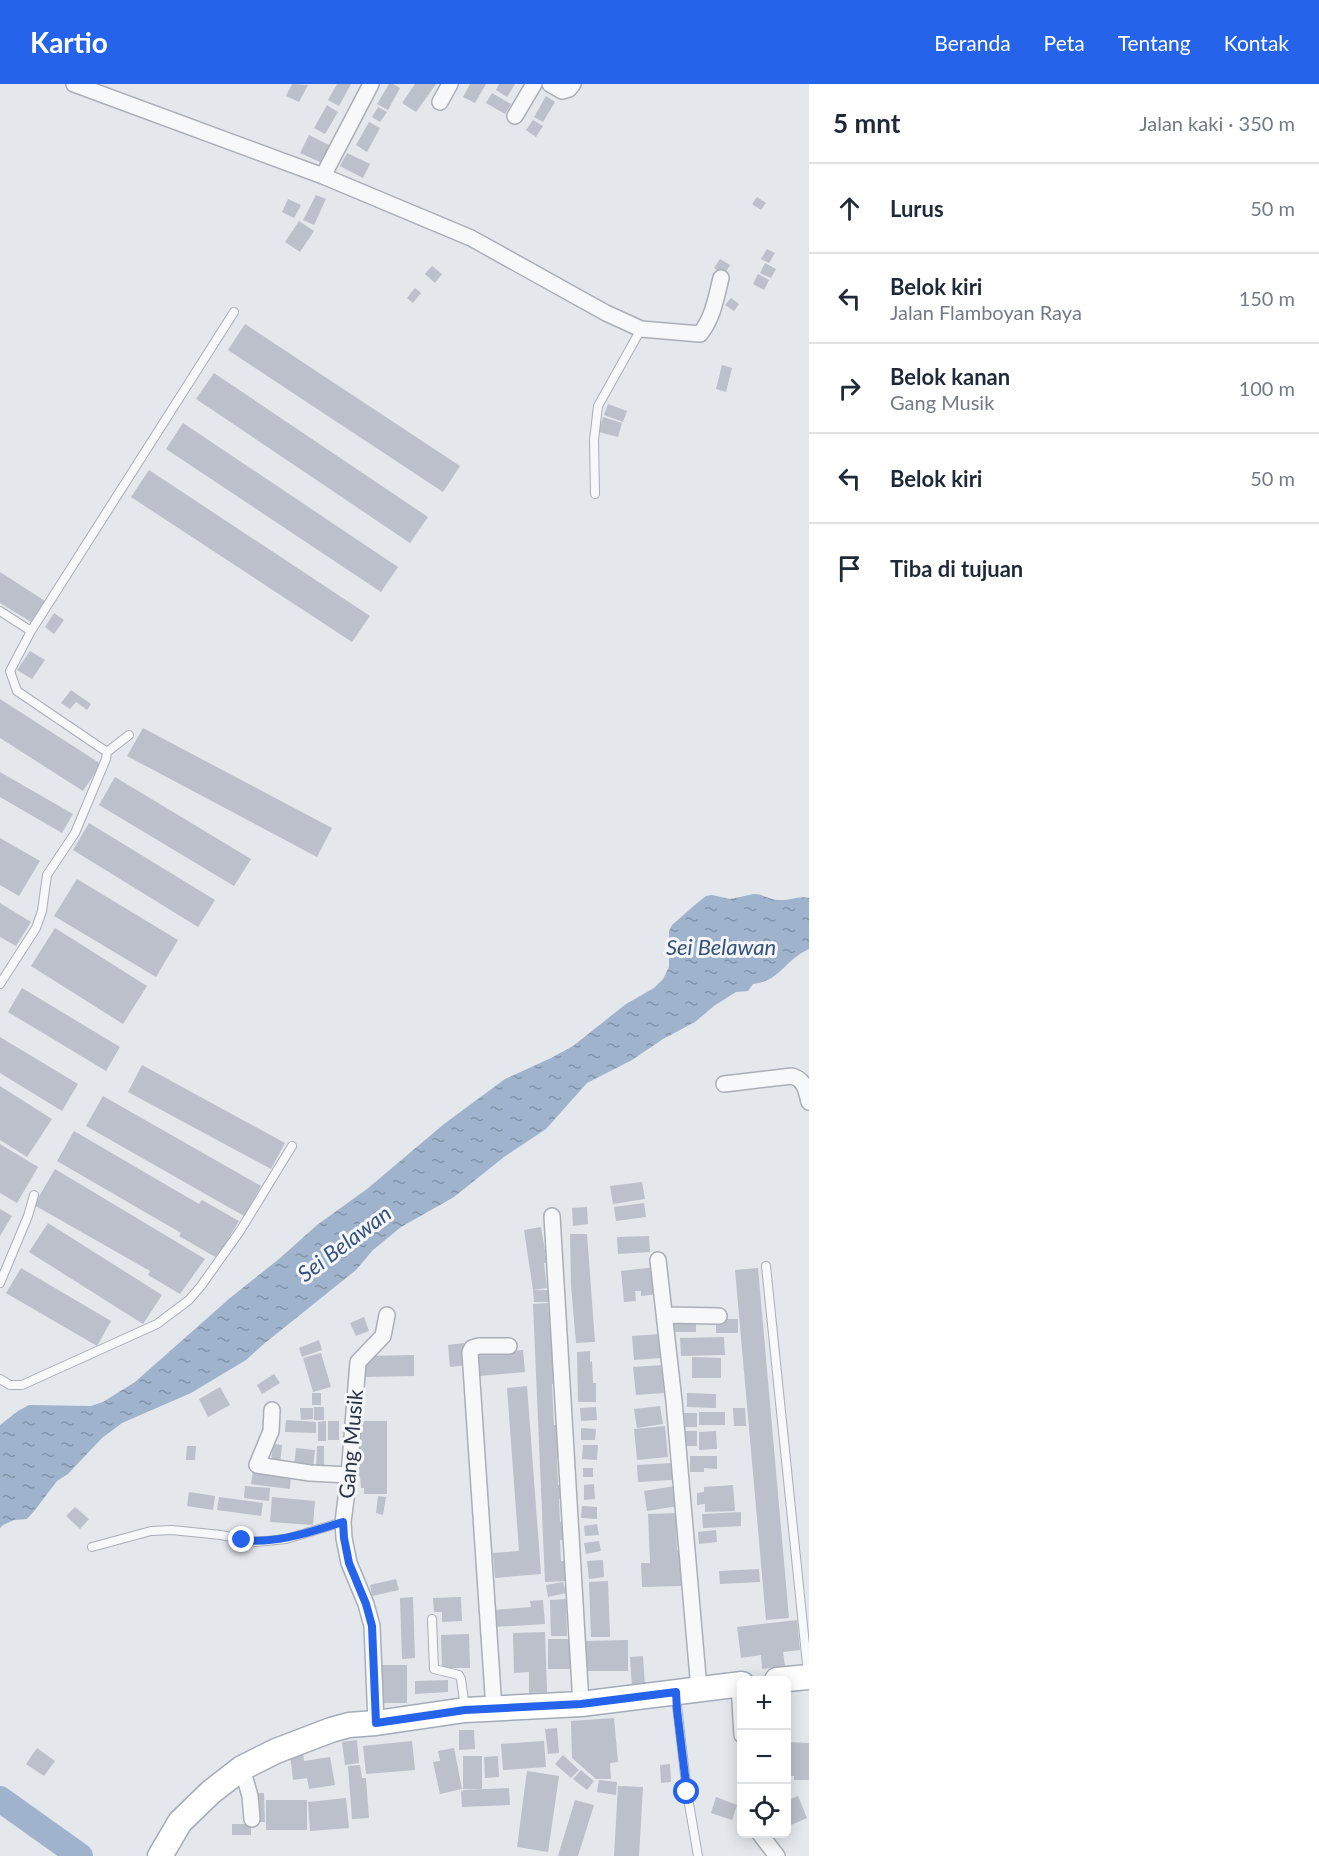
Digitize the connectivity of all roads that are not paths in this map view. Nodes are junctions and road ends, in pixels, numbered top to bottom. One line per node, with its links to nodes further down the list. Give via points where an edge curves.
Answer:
1 (74, 84): 9 (street)
2 (371, 84): 9 (street)
3 (450, 84): 7 (street)
4 (534, 84): 8 (street)
5 (550, 84): 6 (street, via 562,91)
6 (573, 84)
7 (440, 102)
8 (515, 116)
9 (323, 176): 12 (street, via 471,238)
10 (721, 278): 12 (street, via 712,312 700,334)
11 (234, 312): 15 (lane)
12 (642, 329): 13 (lane, via 598,406)
13 (595, 494)
14 (0, 611): 15 (lane)
15 (31, 631): 17 (lane, via 10,671 16,692)
16 (129, 735): 17 (lane)
17 (107, 752): 18 (lane, via 75,833 47,875 36,928)
18 (0, 984)
19 (724, 1084): 20 (street, via 795,1077 803,1082)
20 (809, 1102)
21 (292, 1146): 31 (lane, via 240,1231 189,1300 157,1324 22,1385 10,1385)
22 (34, 1195): 26 (lane)
23 (552, 1216): 41 (street)
24 (658, 1260): 28 (street)
25 (766, 1266): 37 (lane)
26 (0, 1283)
27 (387, 1315): 33 (street, Gang Musik, via 383,1336 358,1362)
28 (665, 1315): 29 (street); 40 (street)
29 (719, 1316)
30 (509, 1346): 42 (street, via 479,1346 470,1352)
31 (0, 1379)
32 (272, 1410): 33 (street, via 270,1431 251,1465)
33 (349, 1475): 34 (street, Gang Musik)
34 (343, 1522): 35 (lane, via 286,1539 256,1542 172,1530 151,1531); 44 (street, Gang Musik, via 349,1563 372,1626)
35 (92, 1547)
36 (432, 1619): 43 (lane, via 434,1669 459,1675)
37 (809, 1677): 38 (main road)
38 (791, 1679)
39 (737, 1684): 40 (main road)
40 (687, 1690): 41 (main road); 49 (lane, via 677,1710)
41 (581, 1704): 42 (main road)
42 (494, 1709): 43 (main road)
43 (465, 1710): 44 (main road)
44 (376, 1723): 45 (main road, via 317,1734)
45 (242, 1768): 46 (street); 48 (main road, via 180,1822)
46 (252, 1819)
47 (764, 1838): 50 (street)
48 (160, 1856)
49 (698, 1856)
50 (777, 1856)

